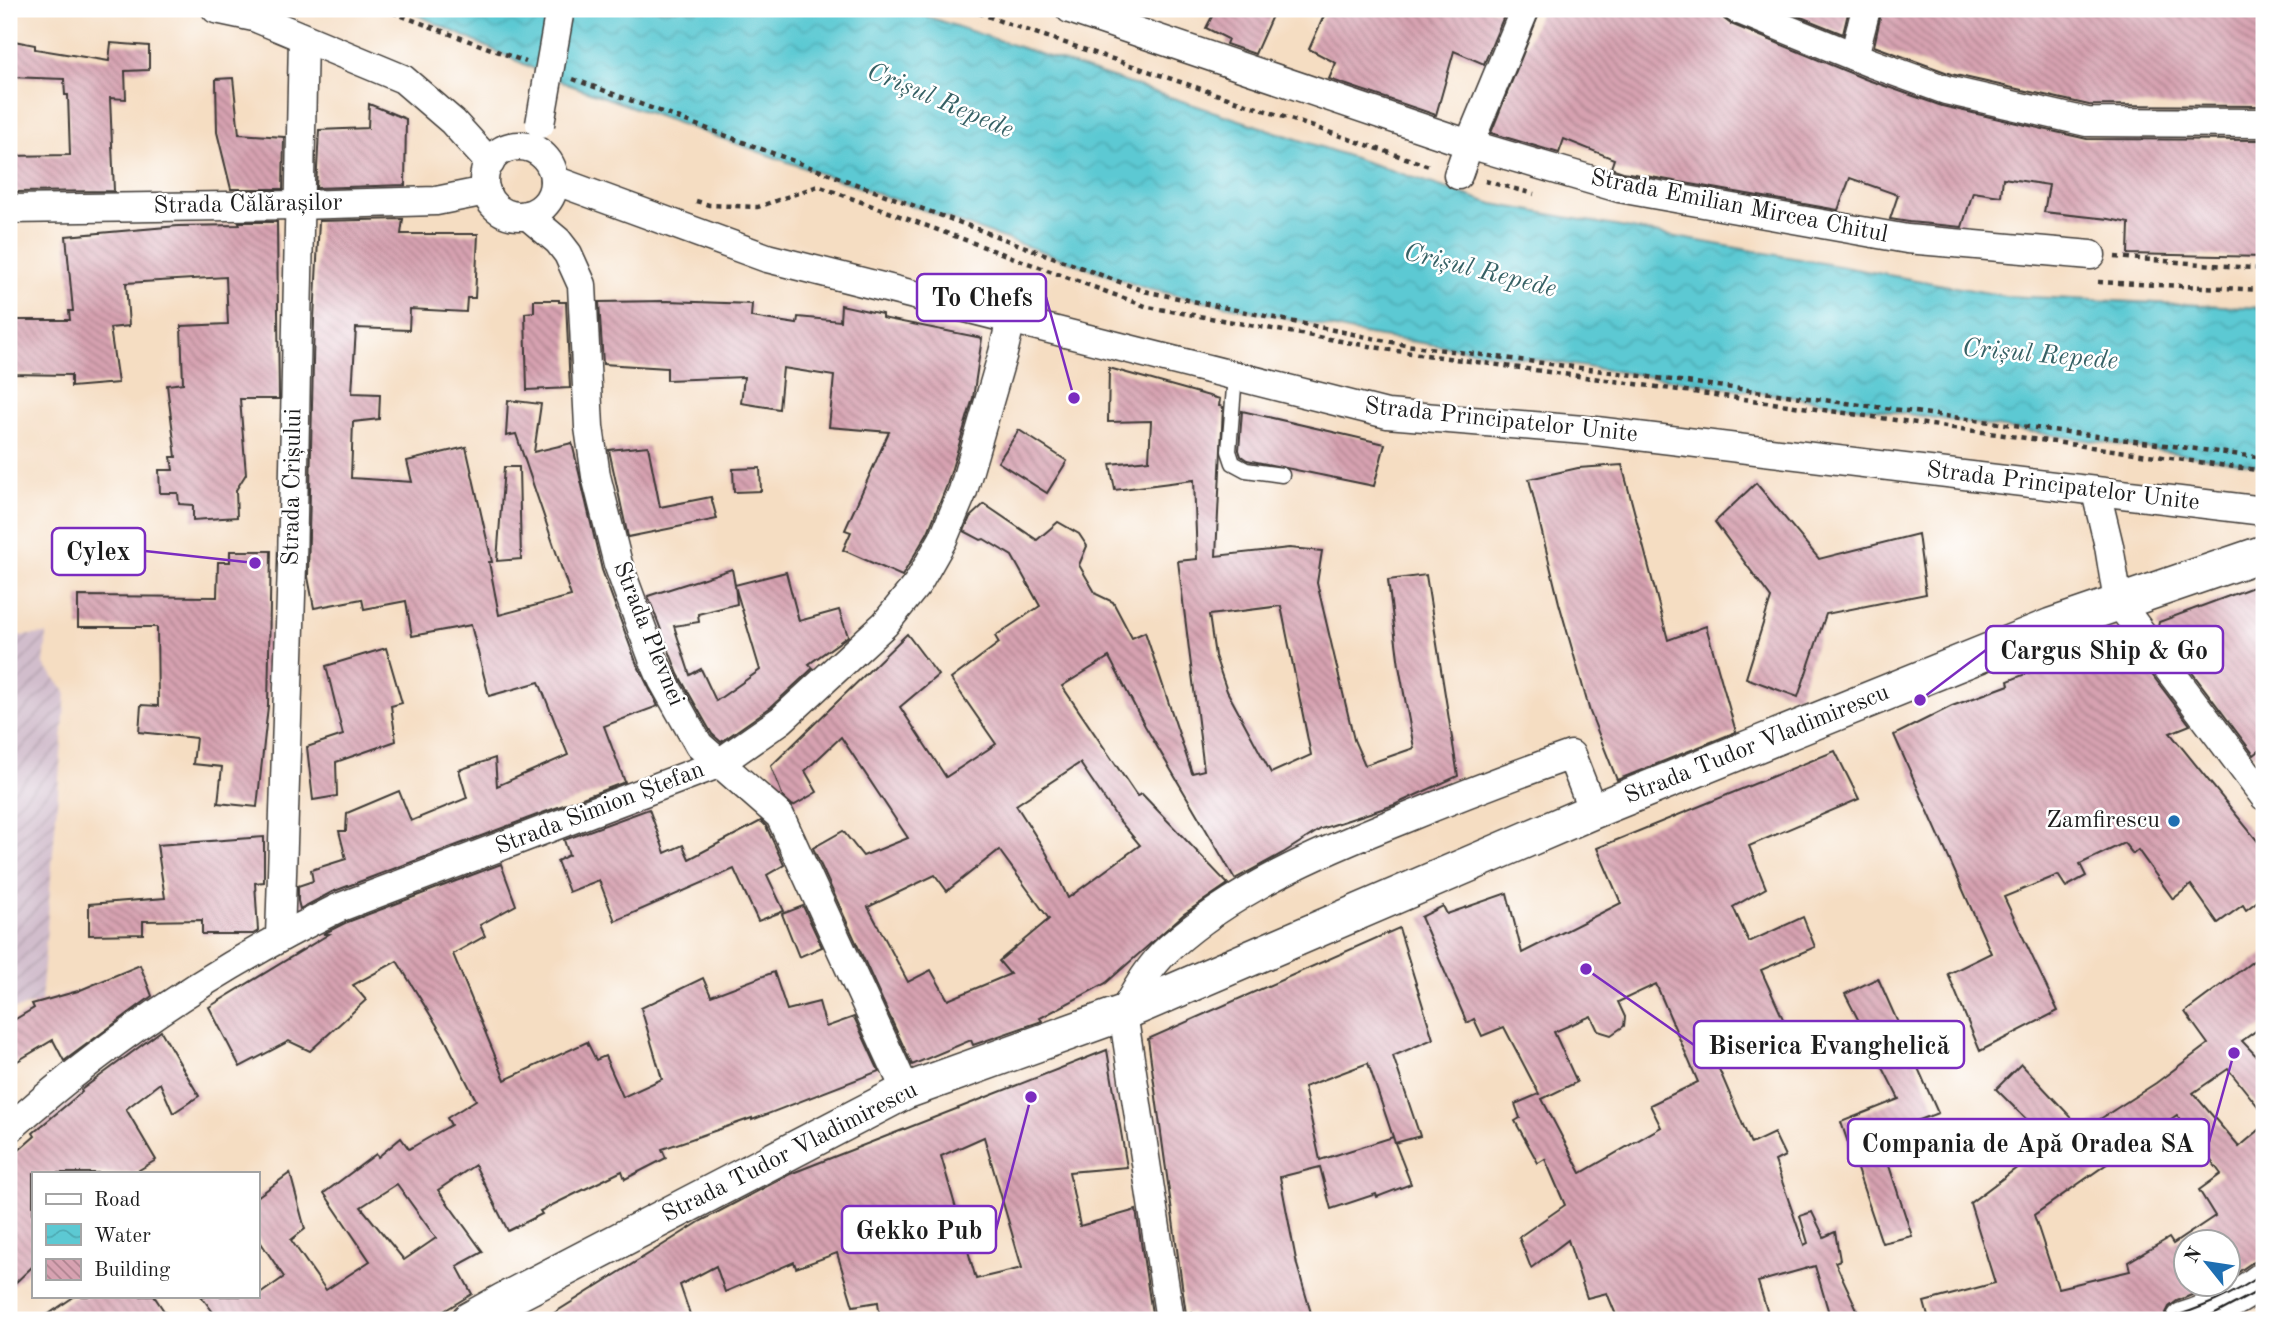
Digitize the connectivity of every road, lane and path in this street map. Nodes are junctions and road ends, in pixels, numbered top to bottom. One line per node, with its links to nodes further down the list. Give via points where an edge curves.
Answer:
1 (216, 9): 8 (street, via 254,17)
2 (383, 9): 10 (path)
3 (560, 9): 13 (street, bridge)
4 (1070, 9): 14 (street, Strada Emilian Mircea Chitul)
5 (1525, 9): 14 (street)
6 (1737, 9): 9 (street)
7 (1866, 9): 9 (street)
8 (303, 38): 15 (street, via 403,79 453,122); 20 (street, Strada Crișului)
9 (1854, 56): 12 (street, via 1946,90 2087,122)
10 (528, 62)
11 (567, 77): 27 (path, via 1144,291 1406,345)
12 (2264, 123)
13 (533, 135): 15 (street); 17 (street, via 533,148 546,158)
14 (1469, 144): 16 (street); 23 (street, Strada Emilian Mircea Chitul, via 1619,188 1907,239)
15 (489, 163): 18 (street)
16 (1458, 175)
17 (554, 180): 22 (street, via 547,202); 25 (street, Strada Principatelor Unite, via 767,258)
18 (486, 191): 20 (street, Strada Călărașilor, via 436,201); 22 (street, via 499,209)
19 (685, 197): 28 (path, via 709,205 758,207 818,186 1149,307 1396,351)
20 (298, 205): 21 (street, Strada Călărașilor); 37 (street, Strada Crișului)
21 (9, 209)
22 (527, 215): 34 (street, Strada Plevnei, via 558,241 582,285 589,427 600,498 618,564 663,681 699,745)
23 (2091, 255): 24 (path)
24 (2264, 270)
25 (1011, 319): 26 (street, Strada Principatelor Unite); 34 (street, Strada Simion Ștefan, via 962,491 943,539 918,583 885,624 781,720)
26 (1235, 375): 29 (lane, via 1233,463); 30 (street, Strada Principatelor Unite, via 1387,414 1596,430)
27 (2264, 458)
28 (2264, 471)
29 (1282, 475)
30 (2096, 492): 31 (street, Strada Principatelor Unite); 33 (street)
31 (2264, 511)
32 (2264, 553): 33 (street, Strada Tudor Vladimirescu)
33 (2118, 602): 35 (street); 36 (street, Strada Tudor Vladimirescu)
34 (718, 764): 37 (street, Strada Simion Ștefan, via 338,908); 39 (street, Strada Plevnei, via 779,816)
35 (2264, 796)
36 (1592, 811): 38 (street, Strada Tudor Vladimirescu); 38 (street, Strada Tudor Vladimirescu, via 1571,755 1343,843 1252,889 1168,948 1143,977)
37 (280, 936): 40 (street, Strada Simion Ștefan, via 141,1024 53,1089)
38 (1123, 1013): 39 (street, Strada Tudor Vladimirescu); 43 (street)
39 (906, 1091): 42 (street, Strada Tudor Vladimirescu)
40 (9, 1129)
41 (2264, 1279): 44 (street, via 2245,1293)
42 (470, 1320)
43 (1170, 1320)
44 (2184, 1320)

